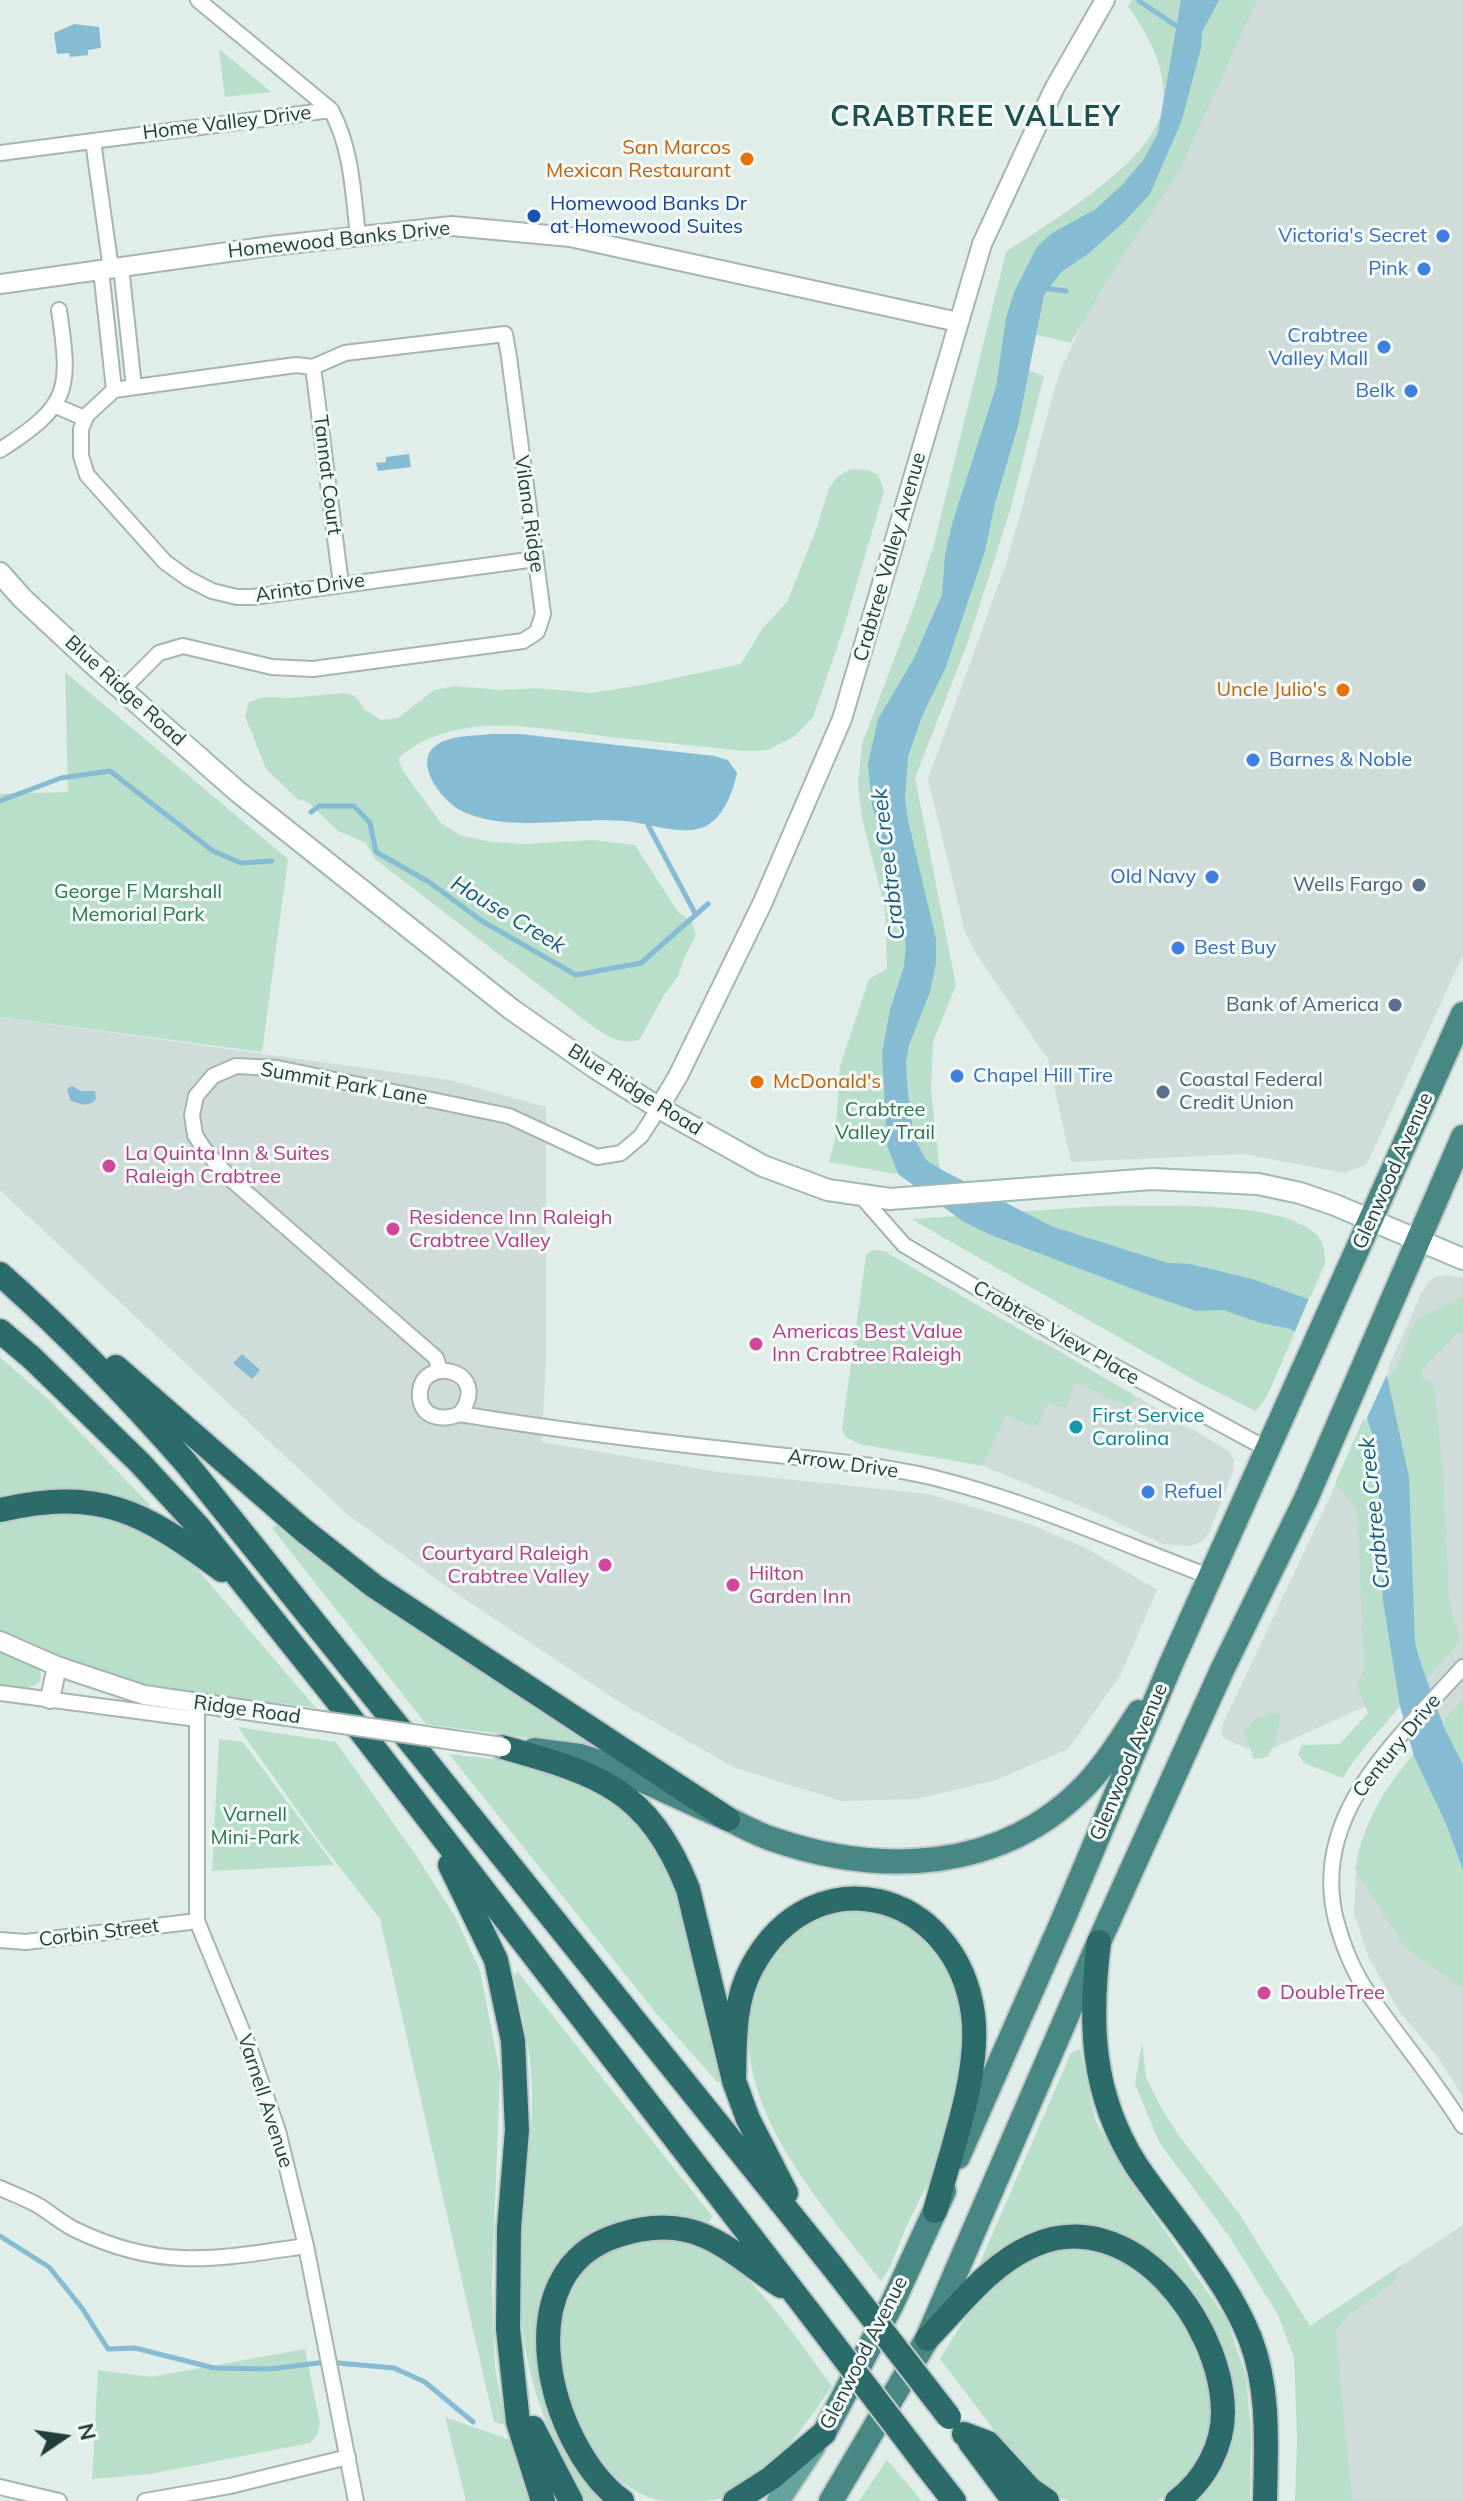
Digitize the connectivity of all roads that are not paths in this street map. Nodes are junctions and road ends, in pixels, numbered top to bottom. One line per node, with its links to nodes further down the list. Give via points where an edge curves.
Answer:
1 (198, 0): 3 (street, Home Valley Drive)
2 (1105, 0): 10 (street, Crabtree Valley Avenue, via 1054,89 982,244)
3 (331, 110): 4 (street, Home Valley Drive); 6 (street, via 350,165)
4 (93, 141): 5 (street, Home Valley Drive); 7 (street)
5 (0, 153)
6 (358, 236): 7 (street, Homewood Banks Drive); 10 (street, Homewood Banks Drive, via 452,226 570,237)
7 (111, 269): 8 (street, Homewood Banks Drive); 12 (street); 13 (street)
8 (0, 284)
9 (59, 310): 14 (street, via 65,366)
10 (958, 322): 22 (street, Crabtree Valley Avenue, via 842,719 762,904)
11 (313, 367): 12 (street, Vilana Ridge); 17 (street, Vilana Ridge, via 345,353 505,334); 19 (street, Tannat Court)
12 (134, 387): 13 (street, Vilana Ridge)
13 (114, 390): 15 (street)
14 (56, 406): 15 (street); 16 (street)
15 (84, 418): 19 (street, Arinto Drive, via 80,446 87,475 165,562 187,578 212,591 246,597)
16 (0, 450)
17 (536, 559): 19 (street, Arinto Drive); 20 (street, Vilana Ridge, via 542,620 537,632 523,641 302,670 183,646 159,653)
18 (0, 573): 20 (main road, Blue Ridge Road)
19 (341, 584)
20 (123, 689): 22 (main road, Blue Ridge Road, via 237,791 445,957 534,1025)
21 (1463, 1014): 25 (highway, Glenwood Avenue)
22 (659, 1108): 24 (main road, Blue Ridge Road, via 763,1166); 31 (street, Summit Park Lane, via 641,1136 621,1153 597,1157 509,1116 277,1068 236,1066 204,1086 192,1115 195,1135 206,1152 436,1358)
23 (1463, 1137): 26 (highway)
24 (861, 1196): 25 (main road, Blue Ridge Road, via 890,1199 1152,1179 1258,1184 1300,1193); 33 (street, Crabtree View Place, via 904,1245)
25 (1372, 1220): 26 (main road, Blue Ridge Road); 33 (highway, Glenwood Avenue)
26 (1418, 1238): 27 (main road, Blue Ridge Road); 49 (highway, via 1326,1452)
27 (1463, 1259)
28 (0, 1274): 29 (highway)
29 (41, 1310): 46 (highway, via 143,1389 374,1586); 54 (highway, via 186,1463)
30 (0, 1331): 36 (highway, via 140,1463)
31 (440, 1370): 32 (street, via 464,1379 468,1404); 32 (street, Arrow Drive, via 422,1383 422,1405 432,1416 446,1420)
32 (460, 1414): 35 (street, Arrow Drive, via 571,1433 928,1477 1068,1519)
33 (1267, 1449): 35 (highway, Glenwood Avenue)
34 (0, 1510): 36 (highway, via 54,1500 114,1508 170,1532)
35 (1211, 1577): 38 (highway, Glenwood Avenue)
36 (248, 1589): 45 (highway)
37 (0, 1641): 39 (street, Ridge Road)
38 (1171, 1664): 46 (highway, via 1082,1789 1044,1819 995,1844 940,1859 866,1862 799,1848); 53 (highway, Glenwood Avenue)
39 (57, 1666): 42 (street); 43 (street, Ridge Road)
40 (1463, 1667): 51 (street, Century Drive, via 1355,1794 1338,1834 1330,1884 1351,1964)
41 (0, 1693): 42 (street, Ridge Road)
42 (50, 1699): 43 (street, Ridge Road)
43 (197, 1711): 44 (street, Ridge Road, bridge, via 239,1709); 47 (street, Varnell Avenue)
44 (502, 1747): 46 (highway, via 553,1751 606,1764); 50 (highway, via 600,1779 633,1801 660,1832 693,1908)
45 (426, 1818): 56 (highway); 58 (highway, via 496,1960 513,2041 517,2130 507,2296)
46 (728, 1819)
47 (197, 1921): 48 (street, Corbin Street, via 26,1942); 55 (street, Varnell Avenue, via 278,2131)
48 (0, 1940)
49 (1099, 1942): 57 (highway); 76 (highway, via 1095,2028 1105,2101 1137,2166 1225,2289 1249,2335 1265,2418)
50 (734, 2081): 53 (highway, via 740,1999 752,1967 773,1937 814,1908 842,1900 883,1901 913,1914 941,1938 960,1970 975,2036 970,2078); 54 (highway)
51 (1463, 2126)
52 (0, 2188): 55 (street, via 73,2229 125,2250 179,2260)
53 (935, 2211): 60 (highway, Glenwood Avenue)
54 (809, 2236): 59 (highway, bridge)
55 (306, 2246): 61 (street, Varnell Avenue)
56 (804, 2305): 68 (highway, via 714,2241 687,2230 651,2228 614,2237 576,2263 551,2317 554,2389 582,2459); 72 (highway, bridge)
57 (927, 2339): 71 (highway); 75 (highway, via 990,2274 1033,2245 1088,2238 1131,2252 1162,2276 1185,2305 1219,2384 1223,2410 1217,2444 1200,2479)
58 (512, 2361): 66 (highway, via 518,2422); 67 (highway, via 538,2442)
59 (957, 2426): 73 (highway); 74 (highway, via 988,2443)
60 (824, 2433): 69 (highway); 70 (main road, Glenwood Avenue)
61 (348, 2457): 64 (street); 65 (street, Varnell Avenue)
62 (0, 2487): 63 (street)
63 (59, 2501)
64 (145, 2501)
65 (356, 2501)
66 (543, 2501)
67 (571, 2501)
68 (622, 2501)
69 (735, 2501)
70 (778, 2501)
71 (831, 2501)
72 (954, 2501)
73 (1014, 2501)
74 (1047, 2501)
75 (1177, 2501)
76 (1265, 2501)

